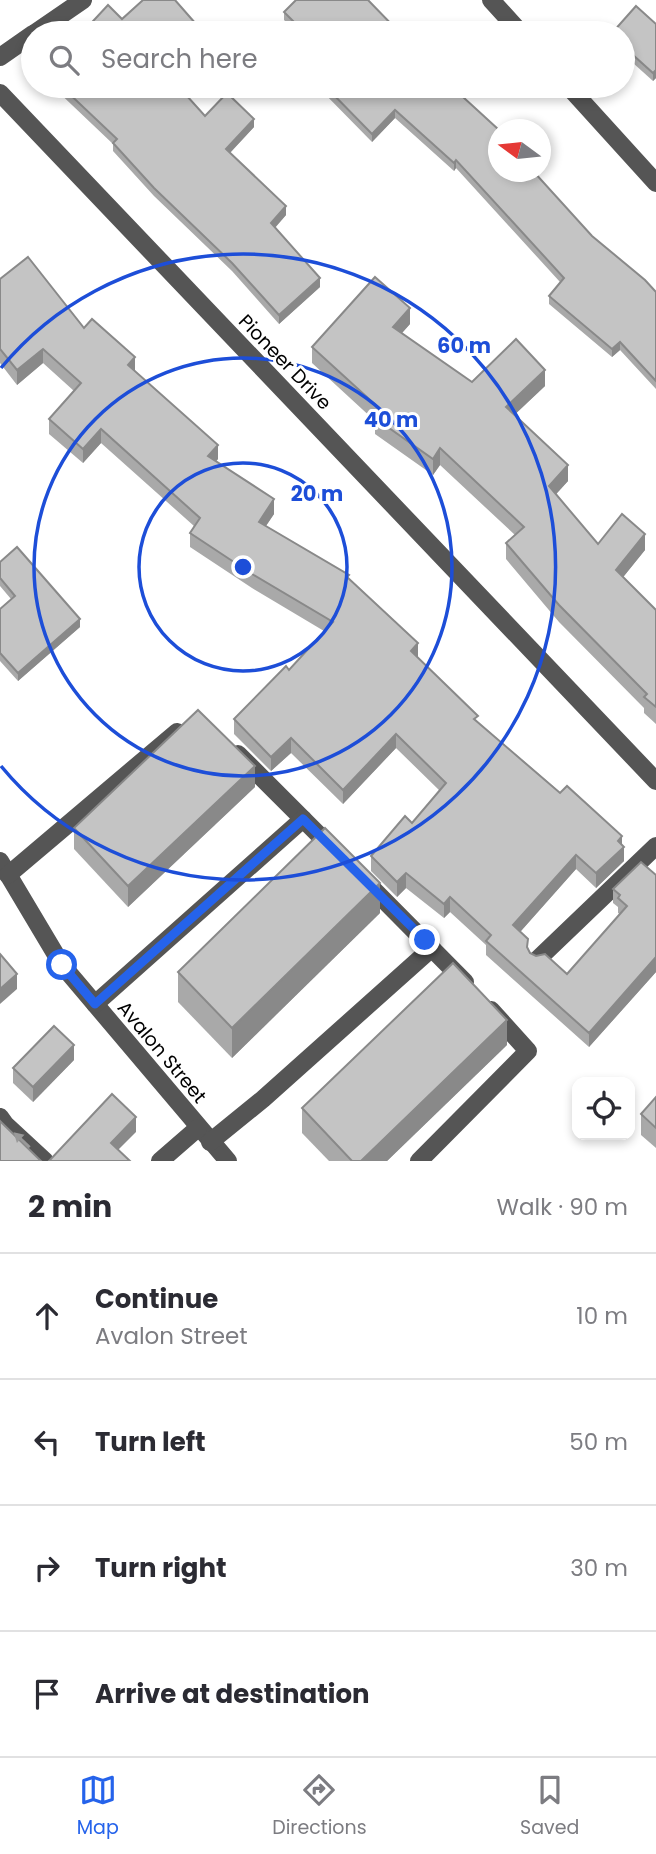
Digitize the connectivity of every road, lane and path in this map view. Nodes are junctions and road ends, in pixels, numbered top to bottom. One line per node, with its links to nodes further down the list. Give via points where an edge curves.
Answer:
1 (83, 0): 3 (street)
2 (491, 0): 4 (street)
3 (53, 21)
4 (510, 21)
5 (21, 43): 6 (street)
6 (0, 57)
7 (0, 93): 12 (street, Pioneer Drive)
8 (579, 98): 9 (street)
9 (656, 183)
10 (188, 723): 15 (street)
11 (226, 743): 13 (street)
12 (656, 781)
13 (303, 819): 16 (street); 18 (street)
14 (656, 846): 17 (street)
15 (4, 868): 18 (street, Avalon Street, via 62,965)
16 (432, 948): 21 (street); 25 (street, via 528,1051)
17 (538, 959)
18 (95, 1004): 20 (street, Avalon Street)
19 (0, 1117): 22 (street, one-way to 19)
20 (198, 1128): 21 (street, Avalon Street); 23 (street)
21 (210, 1142): 24 (street, Avalon Street)
22 (45, 1161)
23 (160, 1161)
24 (228, 1161)
25 (419, 1161)

